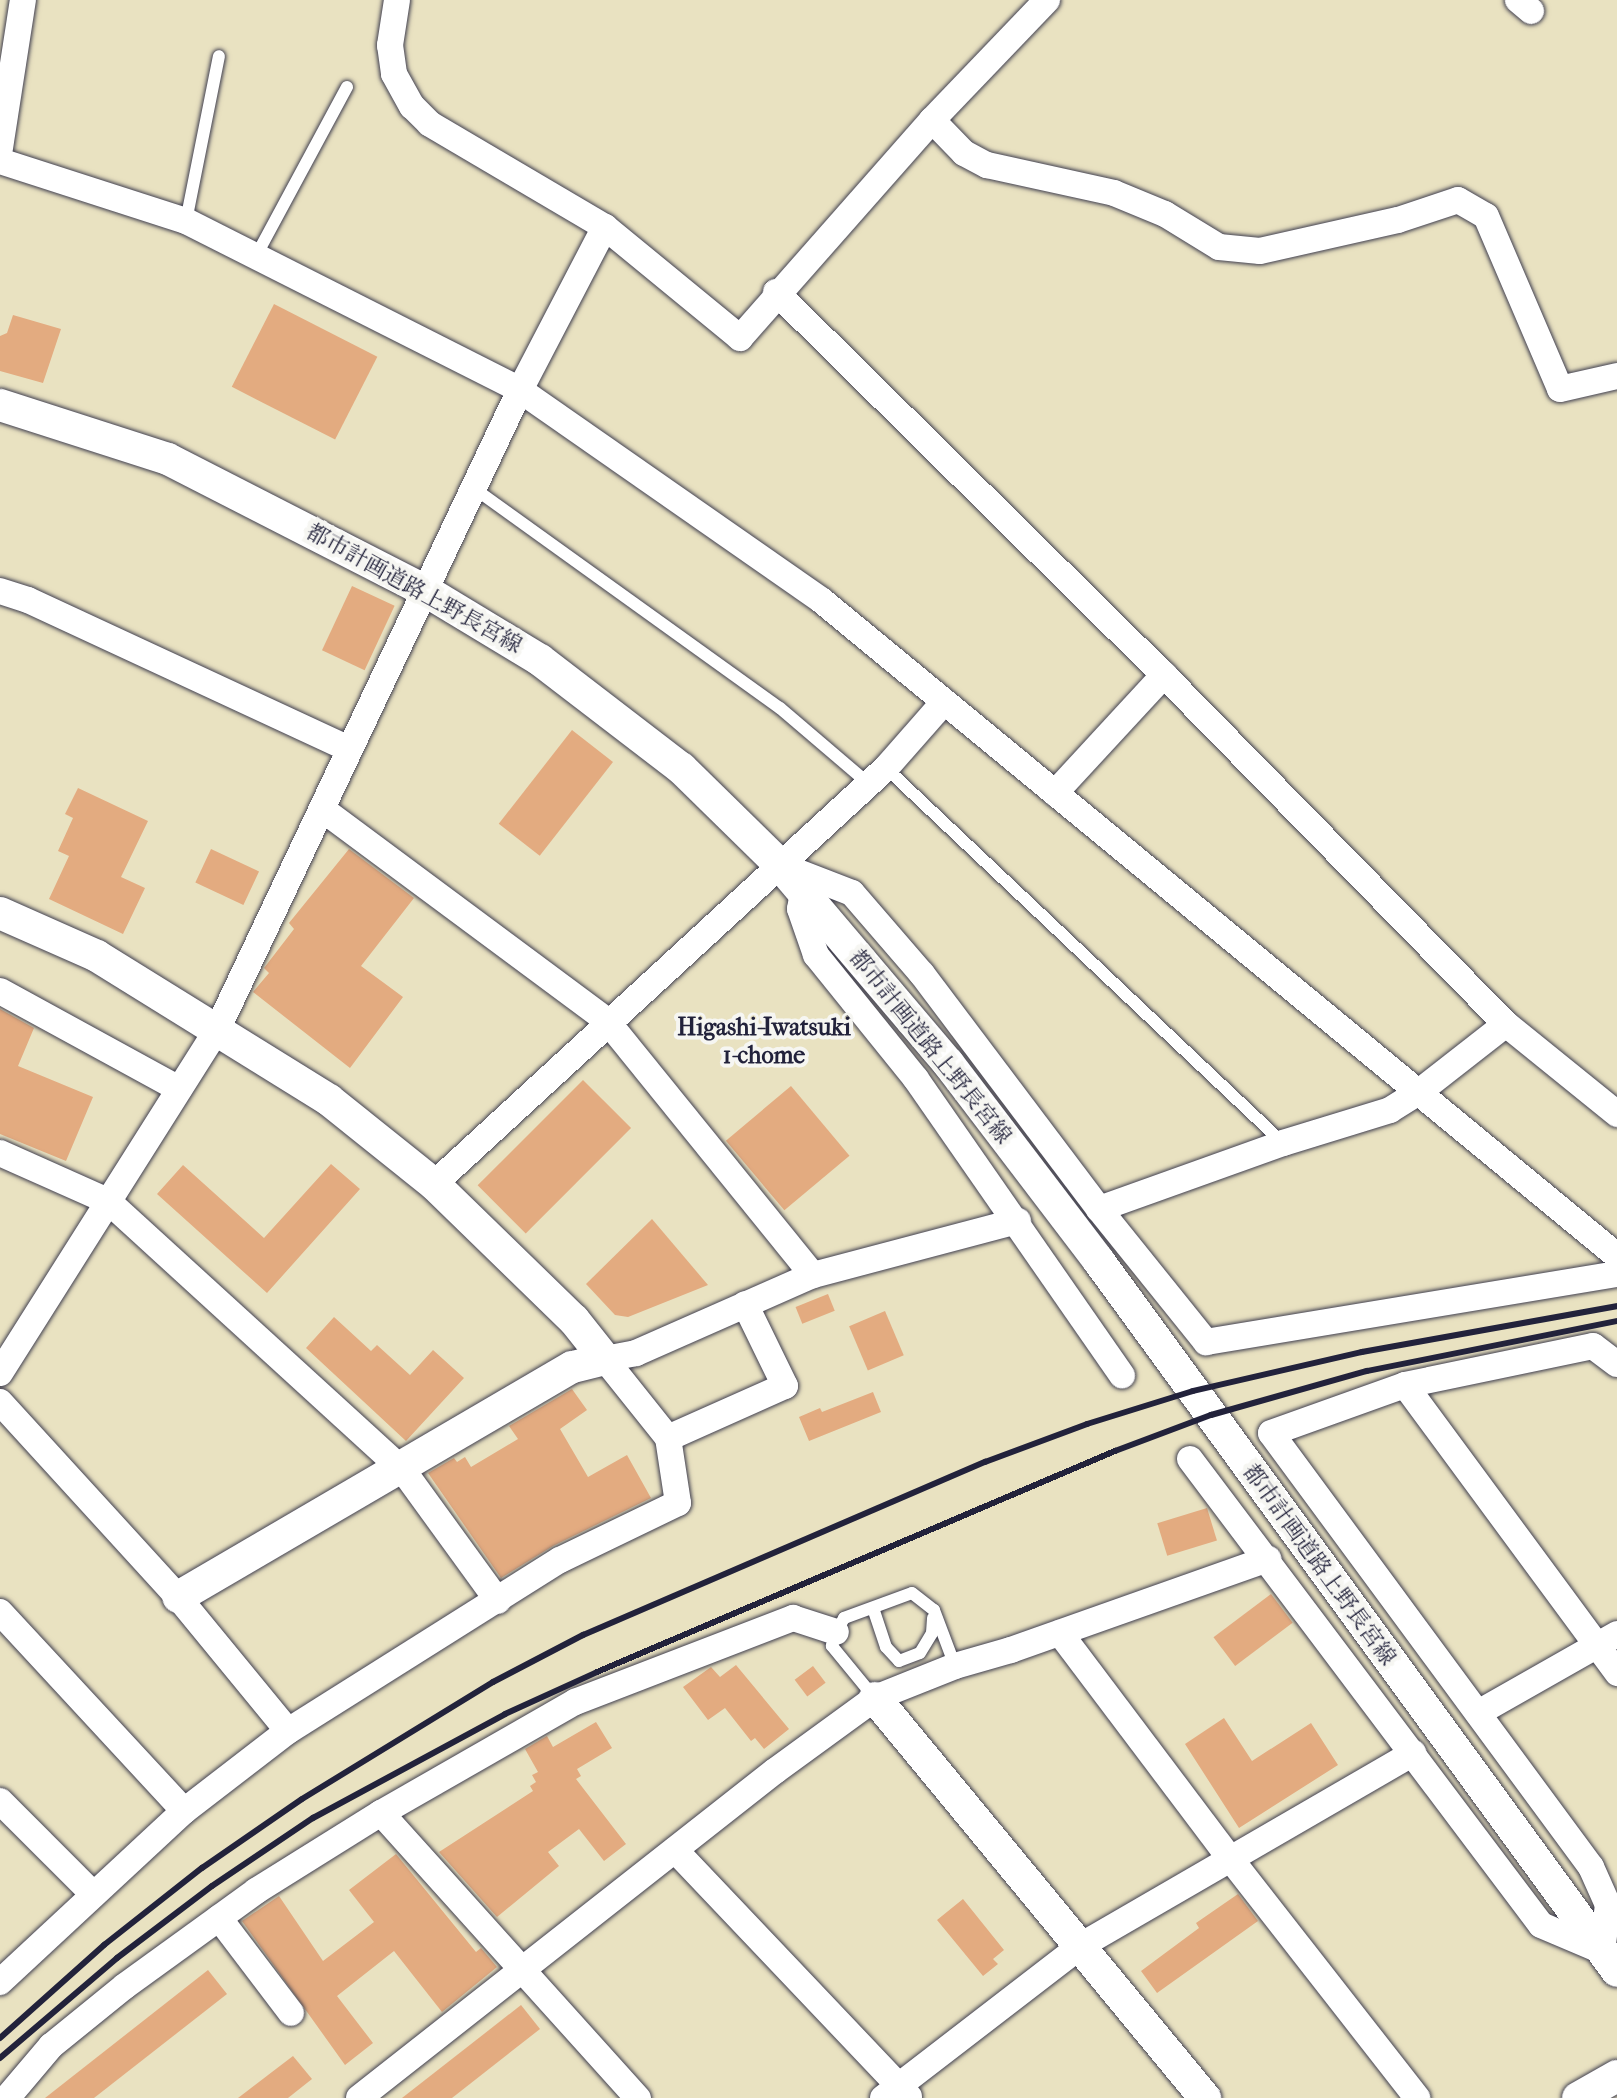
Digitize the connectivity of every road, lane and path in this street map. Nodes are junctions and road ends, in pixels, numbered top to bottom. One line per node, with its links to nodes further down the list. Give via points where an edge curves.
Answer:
1 (23, 0): 7 (street)
2 (397, 0): 10 (street, via 390,45 394,74 412,106 430,124)
3 (1047, 0): 6 (street)
4 (219, 56): 9 (lane)
5 (347, 87): 11 (lane)
6 (932, 120): 12 (street); 13 (street, via 964,153 987,165 1114,193 1165,214 1219,247 1260,251 1398,220 1458,200 1486,216 1560,389)
7 (0, 148)
8 (0, 161): 9 (street)
9 (186, 221): 11 (street)
10 (605, 227): 12 (street, via 740,338); 14 (street)
11 (256, 256): 14 (street)
12 (776, 292): 19 (street)
13 (1617, 376)
14 (520, 390): 16 (street); 20 (street, via 821,600)
15 (0, 405): 18 (street, 都市計画道路上野長宮線, via 168,459)
16 (475, 489): 18 (street); 22 (lane)
17 (0, 591): 21 (street)
18 (426, 591): 21 (street); 25 (street, 都市計画道路上野長宮線, via 540,660 681,768)
19 (1164, 675): 23 (street); 30 (street)
20 (944, 702): 22 (street); 23 (street)
21 (349, 749): 24 (street)
22 (878, 776): 25 (street); 35 (lane)
23 (1055, 793): 33 (street)
24 (322, 809): 29 (street); 31 (street)
25 (780, 865): 26 (street, 都市計画道路上野長宮線); 29 (street); 39 (street, via 852,893 922,974)
26 (803, 892): 40 (street, via 800,909 816,955 916,1079); 77 (street, 都市計画道路上野長宮線, via 948,1063 1098,1260)
27 (0, 913): 31 (street, via 97,956)
28 (0, 991): 32 (street)
29 (607, 1021): 37 (street); 43 (street)
30 (1506, 1024): 33 (street); 34 (street)
31 (218, 1028): 32 (street); 37 (street, via 329,1100)
32 (179, 1089): 38 (street)
33 (1419, 1092): 35 (street, via 1390,1110); 41 (street)
34 (1617, 1114)
35 (1283, 1143): 39 (street)
36 (0, 1153): 38 (street)
37 (434, 1184): 45 (street, via 574,1320)
38 (108, 1201): 47 (street); 53 (street)
39 (1099, 1209): 42 (street, via 1206,1342)
40 (1018, 1221): 43 (street); 48 (street)
41 (1617, 1256)
42 (1617, 1274)
43 (813, 1275): 44 (street)
44 (745, 1304): 45 (street, via 636,1353); 51 (street, via 785,1386)
45 (605, 1359): 51 (street); 53 (street, via 572,1367)
46 (1617, 1364): 49 (street, via 1593,1346)
47 (0, 1373)
48 (1122, 1375)
49 (1405, 1385): 62 (street); 66 (street, via 1271,1433)
50 (0, 1402): 55 (street)
51 (668, 1438): 56 (street, via 678,1503 560,1560)
52 (1190, 1459): 54 (street)
53 (402, 1469): 55 (street); 56 (street)
54 (1268, 1559): 61 (street); 68 (street)
55 (178, 1597): 67 (street)
56 (498, 1601): 67 (street)
57 (873, 1608): 58 (lane, via 912,1593); 58 (lane, via 886,1647 899,1661 920,1653 932,1633); 60 (lane, via 844,1618)
58 (934, 1610): 63 (lane)
59 (0, 1612): 70 (street)
60 (836, 1632): 65 (lane, via 832,1646); 71 (street, via 793,1618 575,1702)
61 (1060, 1633): 63 (street); 73 (street)
62 (1606, 1640): 64 (street); 66 (street)
63 (955, 1666): 65 (street)
64 (1617, 1673)
65 (875, 1698): 72 (street); 76 (street)
66 (1478, 1713): 77 (street, via 1591,1867 1608,1905)
67 (288, 1731): 70 (street)
68 (1413, 1753): 73 (street); 77 (street, via 1541,1925)
69 (0, 1801): 74 (street)
70 (184, 1811): 74 (street)
71 (381, 1813): 75 (street); 78 (street)
72 (675, 1850): 78 (street); 82 (street)
73 (1229, 1857): 76 (street); 87 (street)
74 (92, 1893): 79 (street)
75 (219, 1918): 80 (street); 83 (street, via 51,2046)
76 (1082, 1945): 82 (street); 86 (street)
77 (1609, 1961)
78 (521, 1972): 84 (street); 85 (street)
79 (2, 1976)
80 (291, 2013)
81 (1617, 2076): 88 (street)
82 (897, 2094)
83 (7, 2098)
84 (359, 2098)
85 (638, 2098)
86 (1205, 2098)
87 (1417, 2098)
88 (1578, 2098)

